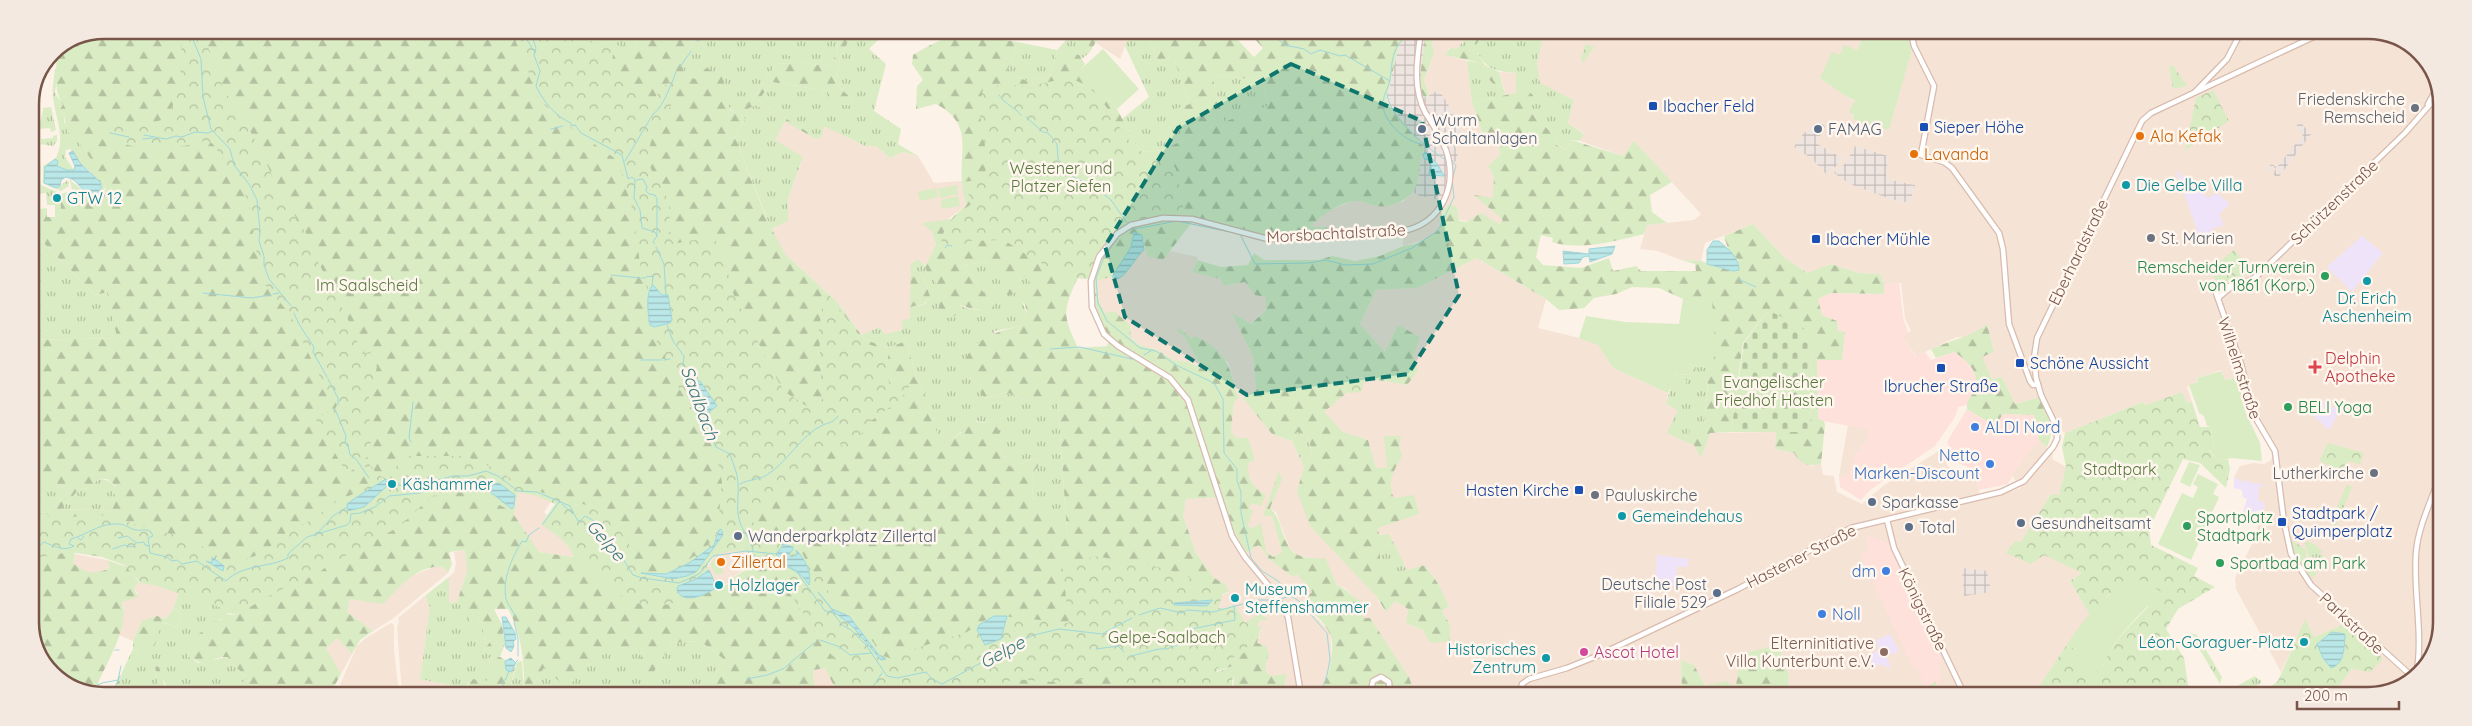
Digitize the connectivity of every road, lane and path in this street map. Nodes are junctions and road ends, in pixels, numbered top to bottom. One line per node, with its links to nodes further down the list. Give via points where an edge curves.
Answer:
1 (1421, 39): 19 (main road, Morsbachtalstraße, via 1417,88 1420,102 1444,147 1449,166 1443,204 1435,215 1403,231 1268,239 1192,219 1163,218 1131,225 1117,234 1102,252 1092,274 1092,307 1104,334 1166,375 1185,395 1232,536 1278,598 1290,623)
2 (1912, 39): 12 (main road, via 1934,86 1921,155 1944,162 1954,171 1999,233 2009,324 2030,381)
3 (2237, 39): 5 (main road, via 2227,59)
4 (2309, 39): 5 (main road, Eberhardstraße)
5 (2191, 95): 12 (main road, Eberhardstraße, via 2151,113 2136,132 2040,330 2034,358)
6 (2433, 96): 8 (main road, Schützenstraße)
7 (2433, 100): 8 (main road, Schützenstraße)
8 (2426, 107): 9 (main road, Schützenstraße, via 2405,133 2258,275)
9 (2233, 286): 10 (main road, Schützenstraße); 11 (main road, Schützenstraße)
10 (2215, 290): 11 (main road, Wilhelmstraße)
11 (2218, 298): 15 (main road, Wilhelmstraße, via 2255,417 2277,457)
12 (2038, 384): 14 (main road, Hastener Straße, via 2058,435 2054,447 2024,480 2010,489)
13 (2433, 495): 16 (main road, via 2417,542)
14 (1887, 520): 22 (main road, Hastener Straße, via 1851,528 1738,589 1597,656 1529,679); 23 (main road, Königstraße, via 1894,548)
15 (2286, 534): 17 (main road, Parkstraße, via 2291,554 2308,583)
16 (2418, 663): 17 (main road)
17 (2403, 669): 18 (main road, Parkstraße)
18 (2409, 673)
19 (1300, 687)
20 (1372, 687): 21 (main road, via 1373,681 1381,677 1389,682)
21 (1389, 687)
22 (1521, 687)
23 (1961, 687)

